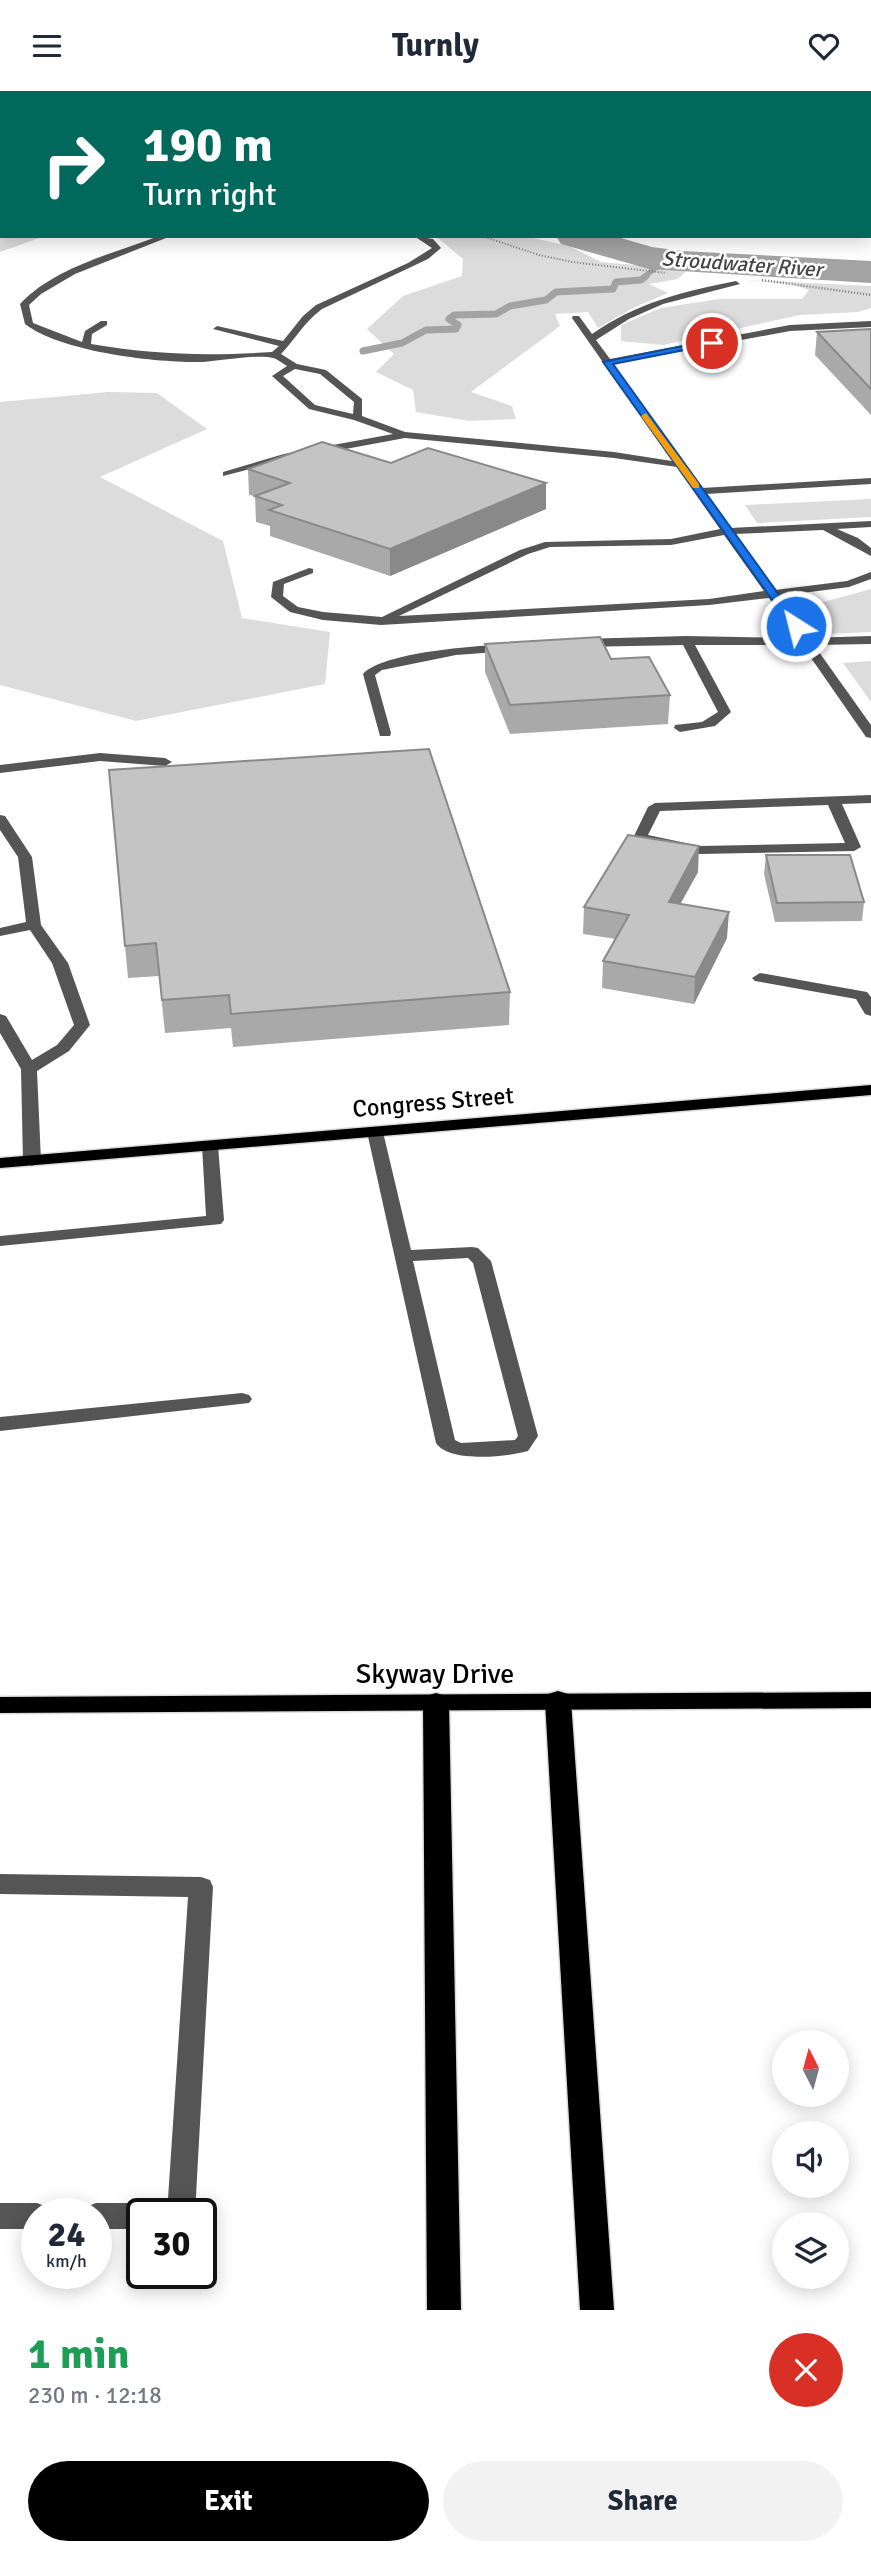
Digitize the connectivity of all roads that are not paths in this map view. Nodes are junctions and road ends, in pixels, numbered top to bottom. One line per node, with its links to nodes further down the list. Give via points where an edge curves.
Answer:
1 (162, 238): 10 (street, via 67,275 37,290 24,304 29,324)
2 (424, 238): 9 (street, via 437,248 425,259 317,308 298,324)
3 (736, 284): 8 (street, via 654,301)
4 (576, 318): 8 (street)
5 (104, 323): 10 (street, via 88,333)
6 (871, 324): 12 (street, via 790,328)
7 (217, 329): 9 (street)
8 (591, 338): 12 (street)
9 (287, 345): 11 (street)
10 (86, 346): 11 (street, via 199,359)
11 (275, 355): 13 (street)
12 (607, 362): 16 (street)
13 (294, 366): 14 (street, via 323,372 359,401); 14 (street, via 277,376 312,407)
14 (357, 418): 15 (street)
15 (404, 435): 16 (street); 17 (street, via 284,457)
16 (681, 465): 19 (street)
17 (227, 474)
18 (871, 481): 19 (street)
19 (699, 491): 22 (street)
20 (871, 524): 21 (street)
21 (822, 526): 22 (street); 23 (street)
22 (728, 531): 26 (street); 27 (street, via 671,542 549,544)
23 (871, 553)
24 (309, 571): 27 (street, via 279,582 277,597 294,610)
25 (871, 575): 26 (street, via 849,583)
26 (771, 592): 27 (street, via 709,602); 30 (street)
27 (381, 621)
28 (686, 640): 30 (street); 31 (street); 33 (street, via 725,712 720,720)
29 (871, 640): 30 (street)
30 (808, 643): 35 (street)
31 (566, 644)
32 (525, 647): 34 (street, via 456,651 378,667 369,674)
33 (680, 728)
34 (385, 733)
35 (871, 734)
36 (165, 762): 37 (street, via 100,757)
37 (0, 769)
38 (871, 799): 39 (street)
39 (834, 802): 39 (street, via 655,807 640,838 699,850 854,848)
40 (0, 818): 41 (street, via 25,857)
41 (34, 925): 42 (street); 46 (street, via 60,963 82,1025 63,1048)
42 (0, 932)
43 (760, 978): 44 (street, via 862,995)
44 (871, 1011)
45 (0, 1019): 46 (street)
46 (29, 1069): 50 (street)
47 (871, 1090): 48 (main road, Congress Street)
48 (375, 1132): 49 (main road, Congress Street); 53 (street)
49 (210, 1146): 50 (main road, Congress Street); 52 (street, via 215,1220)
50 (32, 1161): 51 (main road, Congress Street)
51 (0, 1163)
52 (0, 1241)
53 (403, 1256): 53 (street, via 446,1443 457,1450 521,1446 528,1437 482,1261 472,1252)
54 (242, 1399): 55 (street)
55 (0, 1424)
56 (871, 1700): 57 (main road, Skyway Drive)
57 (558, 1701): 58 (main road, Skyway Drive); 65 (highway)
58 (436, 1703): 59 (main road, Skyway Drive); 64 (highway)
59 (0, 1705)
60 (0, 1884): 61 (street, via 201,1887)
61 (182, 2198)
62 (0, 2216): 63 (street)
63 (21, 2216)
64 (444, 2310)
65 (597, 2310)

